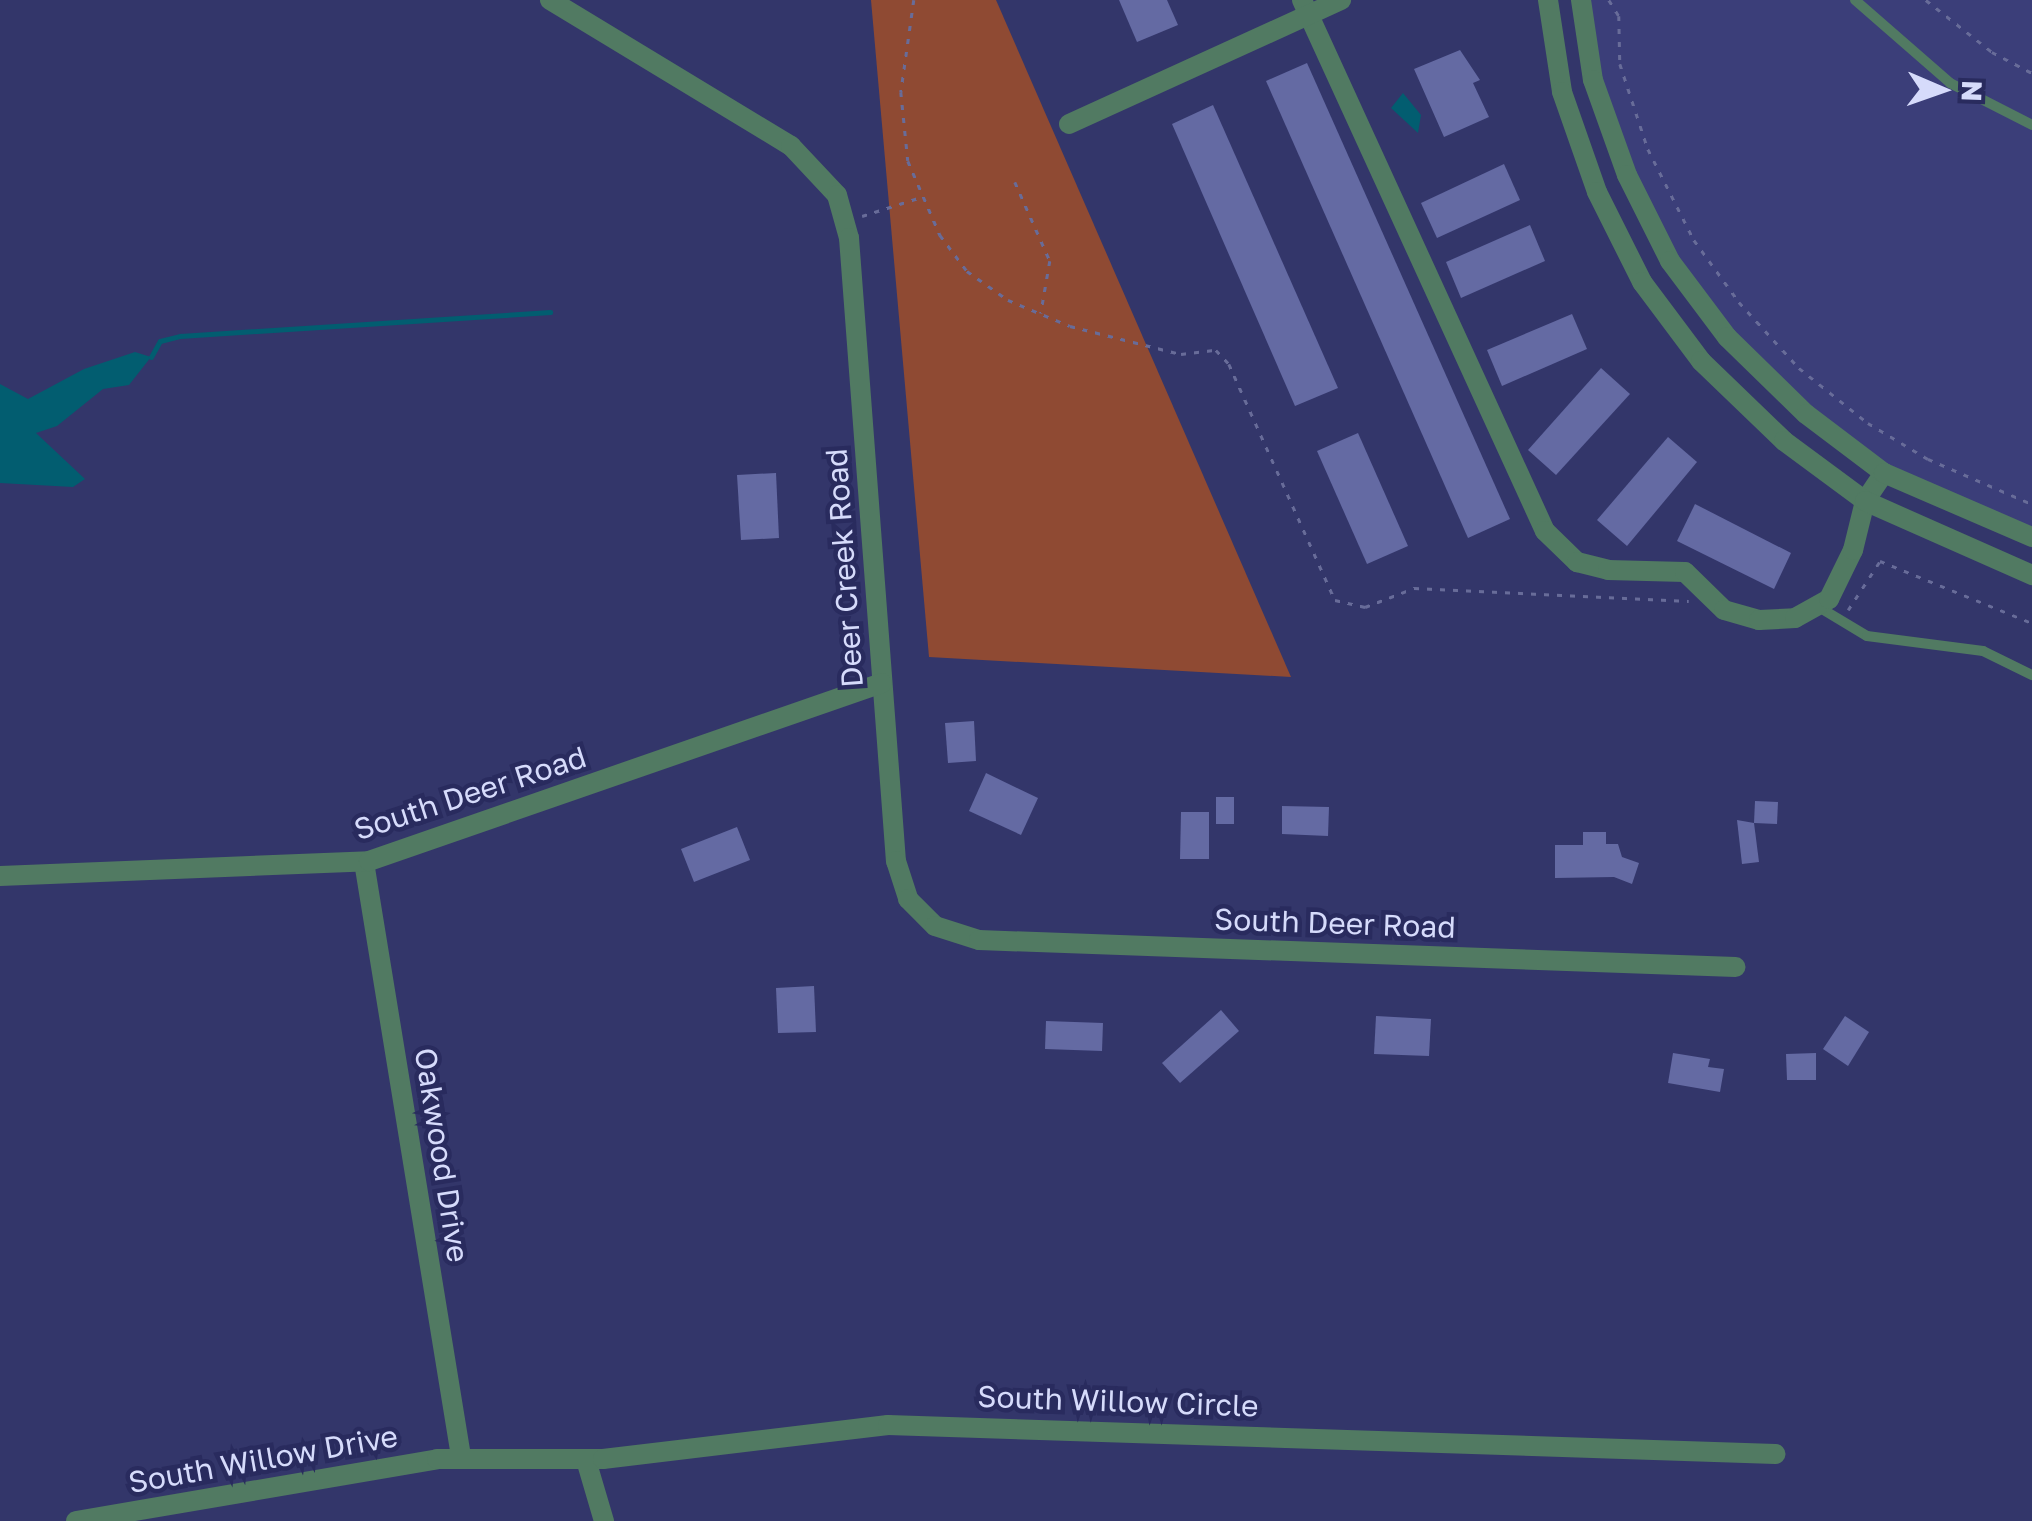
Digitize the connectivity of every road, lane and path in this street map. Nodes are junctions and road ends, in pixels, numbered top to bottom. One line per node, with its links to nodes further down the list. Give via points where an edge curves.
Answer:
1 (550, 0): 15 (street, Deer Creek Road, via 792,146 836,194)
2 (914, 0): 14 (path, via 900,92)
3 (1341, 0): 9 (street)
4 (1548, 0): 18 (street, via 1562,92 1578,143 1642,282 1736,398)
5 (1582, 0): 17 (street, via 1608,128 1670,261 1760,373)
6 (1609, 0): 19 (path, via 1619,16 1620,64 1656,166 1694,240 1748,313 1799,368 1868,423 1928,459)
7 (1855, 0): 12 (lane, via 1950,83)
8 (1926, 0): 10 (path, via 1992,52)
9 (1305, 6): 11 (street); 23 (street, via 1545,531 1578,562 1608,570 1685,572 1724,610 1741,615)
10 (2032, 73)
11 (1070, 124)
12 (2032, 125)
13 (1015, 182): 16 (path, via 1050,262)
14 (920, 198): 15 (path); 16 (path, via 968,271)
15 (846, 221): 26 (street, Deer Creek Road)
16 (1041, 314): 22 (path, via 1140,346 1181,354 1216,350 1229,364 1335,600 1365,606 1414,588)
17 (1884, 472): 18 (street); 20 (street)
18 (1864, 501): 21 (street); 23 (street, via 1853,550)
19 (2032, 504)
20 (2032, 537)
21 (2032, 574)
22 (1698, 601)
23 (1825, 612): 24 (path, via 1847,610 1880,561); 25 (lane, via 1868,636 1984,651)
24 (2032, 624)
25 (2032, 676)
26 (882, 683): 27 (street, South Deer Road); 29 (street, Deer Creek Road, via 900,881)
27 (364, 862): 28 (street, South Deer Road); 32 (street, Oakwood Drive)
28 (0, 876)
29 (935, 926): 30 (street, South Deer Road, via 979,940)
30 (1736, 967)
31 (1776, 1454): 33 (street, South Willow Circle, via 932,1424)
32 (461, 1456): 33 (street, South Willow Circle); 34 (street, South Willow Drive)
33 (586, 1460): 35 (street)
34 (76, 1521)
35 (604, 1521)

